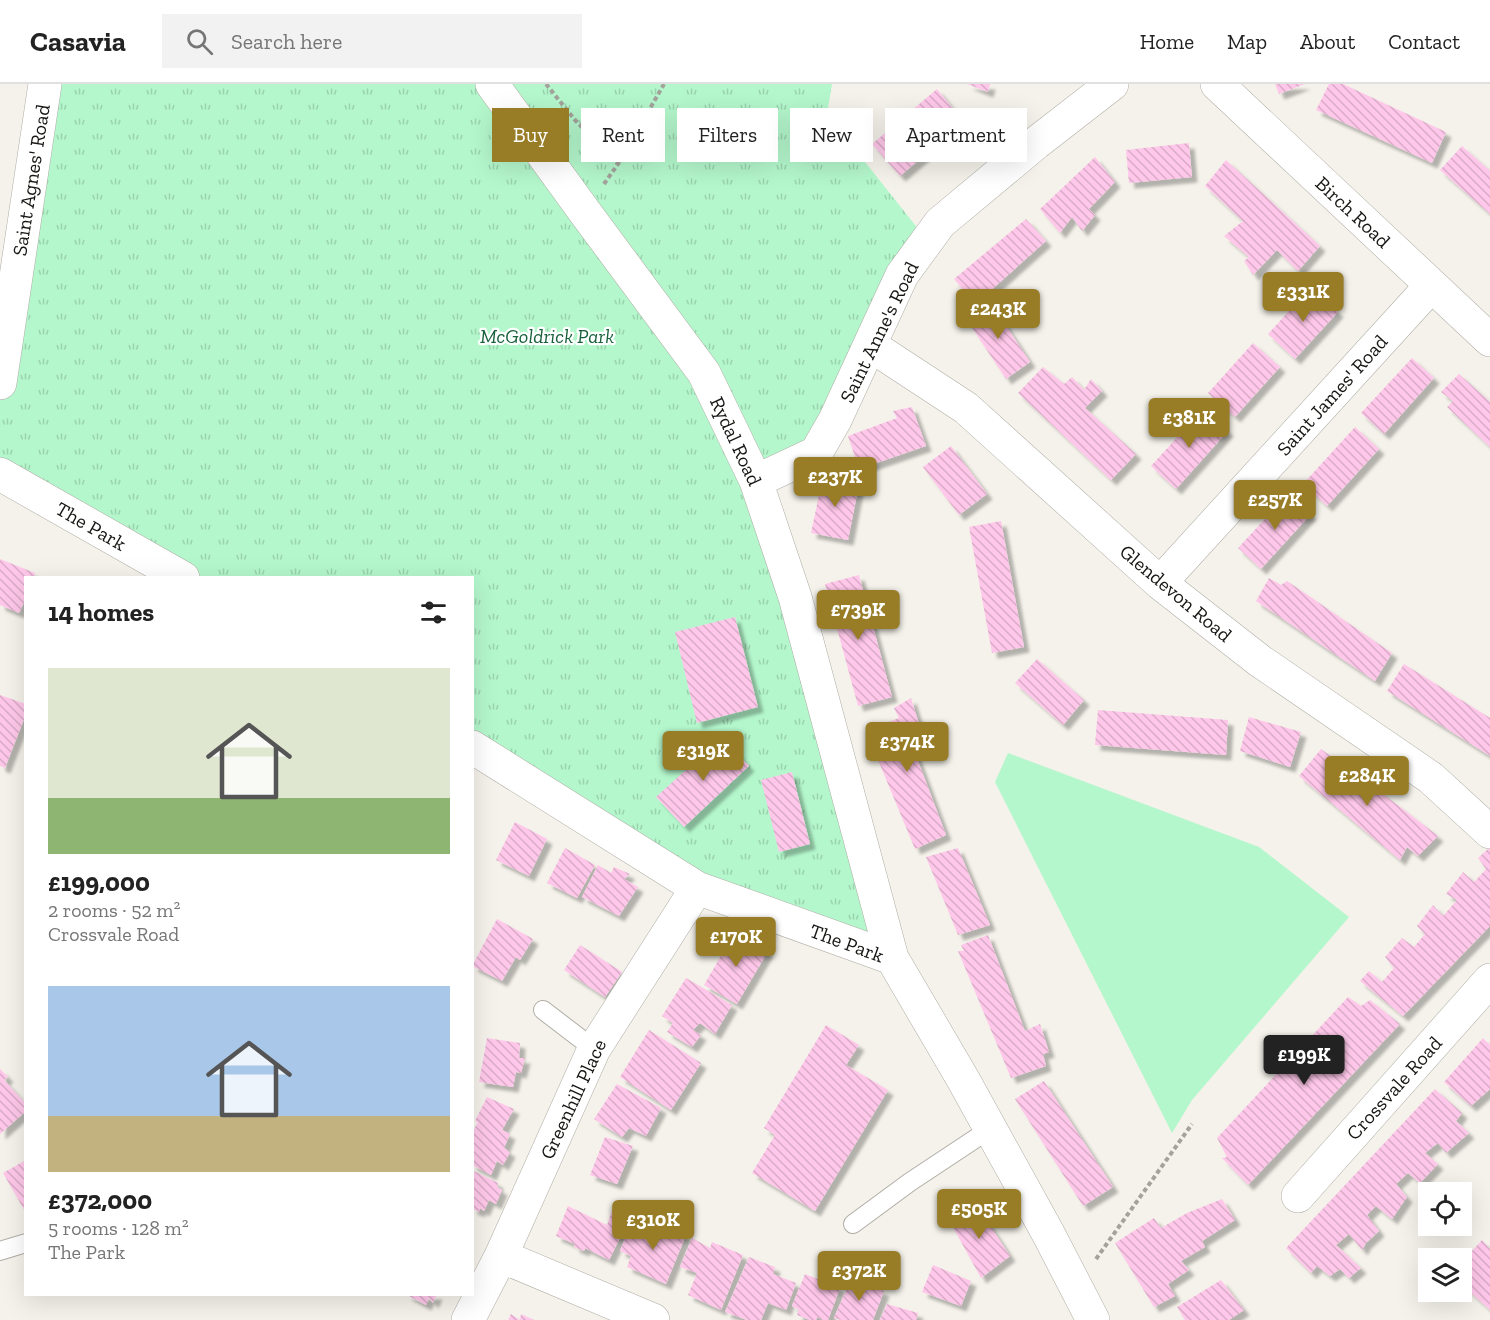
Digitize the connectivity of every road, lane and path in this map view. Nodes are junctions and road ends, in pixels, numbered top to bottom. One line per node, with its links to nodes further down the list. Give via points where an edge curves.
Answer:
1 (45, 84): 12 (street, Saint Agnes' Road)
2 (492, 84): 8 (street, Rydal Road)
3 (546, 84): 7 (path)
4 (664, 84): 7 (path)
5 (1112, 84): 11 (street, Saint Anne's Road, via 940,223 902,275)
6 (1217, 84): 9 (street, Birch Road)
7 (618, 164): 8 (path)
8 (584, 211): 14 (street, Rydal Road, via 704,373)
9 (1431, 286): 10 (street, Birch Road); 16 (street, Saint James' Road)
10 (1490, 340)
11 (870, 345): 14 (street, Saint Anne's Road, via 816,453); 16 (street, Glendevon Road, via 966,408)
12 (0, 383)
13 (0, 474): 15 (street, The Park)
14 (756, 481): 20 (street, Rydal Road, via 795,597)
15 (179, 576)
16 (1160, 584): 18 (street, Glendevon Road, via 1260,661 1431,778)
17 (474, 748): 19 (street, The Park)
18 (1490, 832)
19 (697, 888): 20 (street, The Park); 23 (street, Greenhill Place)
20 (892, 958): 25 (street, The Park)
21 (1490, 980): 26 (street, Crossvale Road)
22 (543, 1010): 23 (lane)
23 (594, 1049): 30 (street, Greenhill Place)
24 (1192, 1124): 31 (path)
25 (990, 1129): 27 (lane); 31 (street, The Park)
26 (1298, 1196)
27 (853, 1224)
28 (24, 1244): 29 (lane)
29 (0, 1251)
30 (501, 1256): 32 (street, Greenhill Place); 33 (street)
31 (1076, 1287): 34 (street, The Park)
32 (468, 1320)
33 (653, 1320)
34 (1093, 1320)

